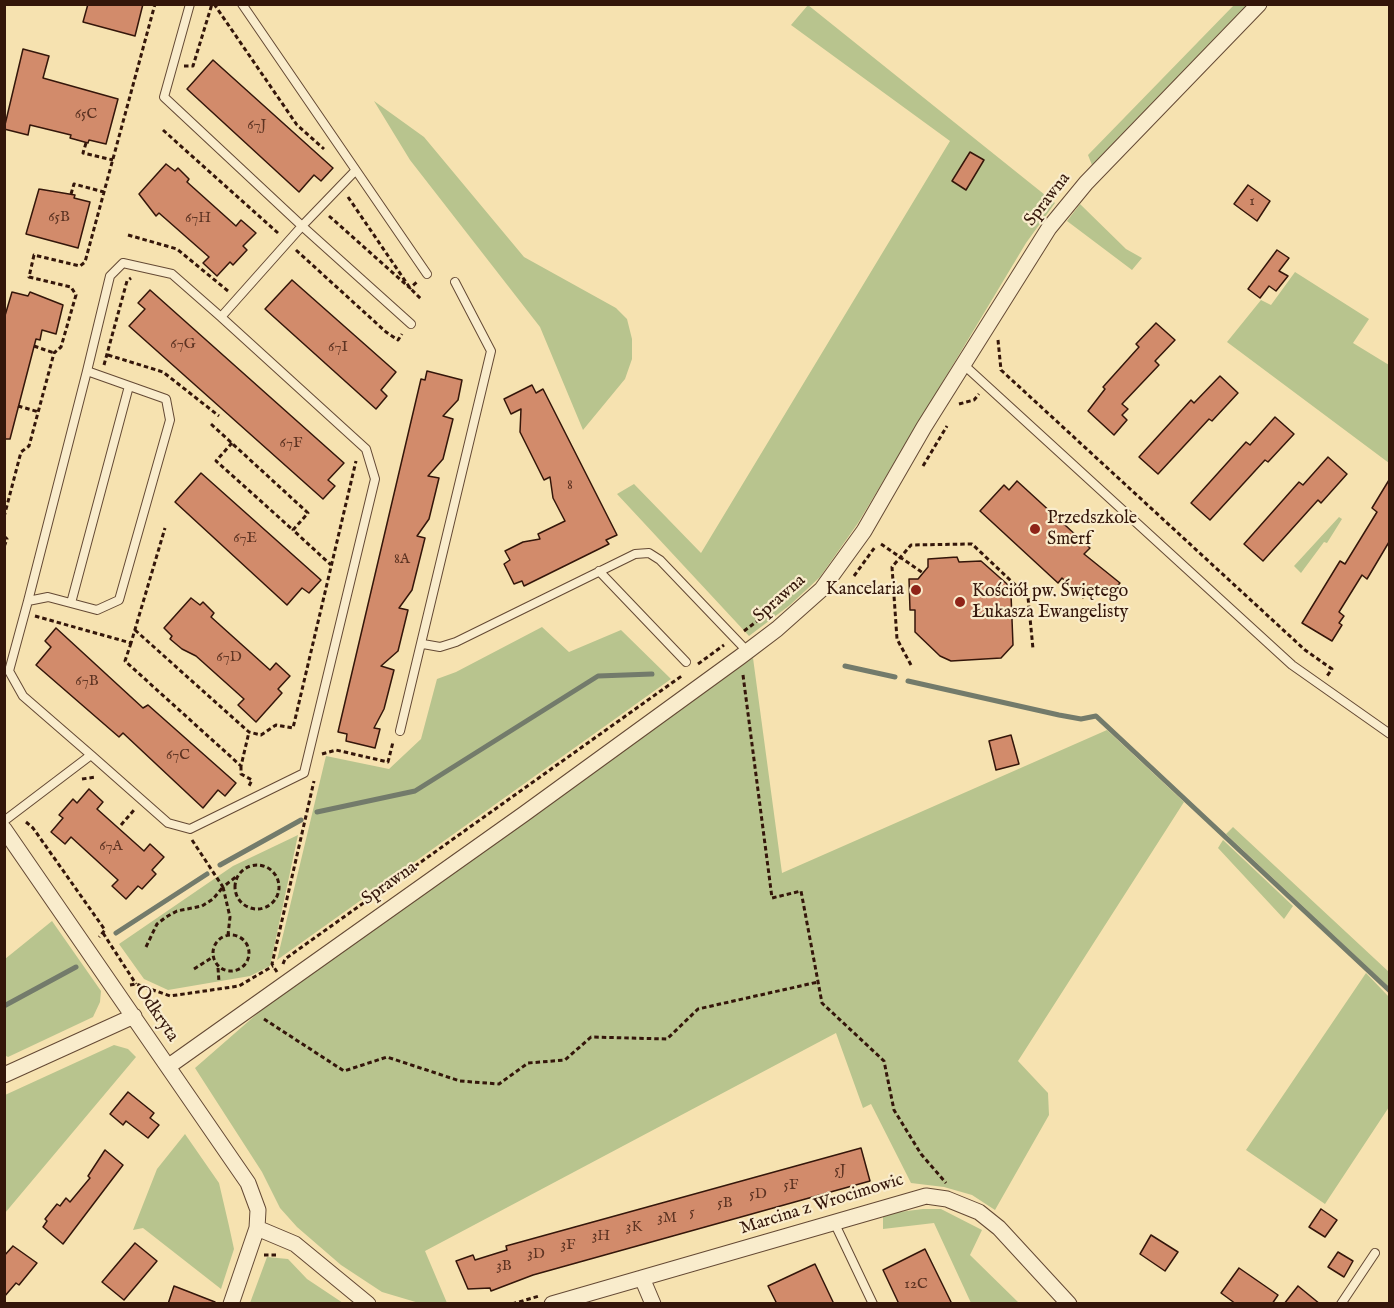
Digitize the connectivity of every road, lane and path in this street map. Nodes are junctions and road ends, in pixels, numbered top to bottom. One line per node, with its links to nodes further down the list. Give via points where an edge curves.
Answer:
1 (155, 4): 9 (path)
2 (190, 4): 16 (lane, via 164,97)
3 (213, 4): 6 (path, via 193,66); 8 (path, via 297,125)
4 (242, 4): 10 (lane)
5 (1259, 4): 34 (street, Sprawna, via 1086,183 1049,228)
6 (179, 66)
7 (86, 142): 9 (path, via 83,153)
8 (327, 152)
9 (112, 160): 11 (path)
10 (355, 171): 17 (lane); 23 (lane)
11 (104, 192): 12 (path, via 74,184); 32 (path, via 85,262 80,266 34,255 29,277 71,287 76,295 61,347)
12 (71, 194)
13 (339, 202): 26 (path, via 345,195 356,206)
14 (333, 208): 15 (path)
15 (328, 215): 18 (path); 26 (path)
16 (293, 218): 17 (lane); 20 (path)
17 (302, 226): 18 (lane); 28 (lane)
18 (310, 234): 21 (path); 29 (lane)
19 (128, 235): 25 (path, via 177,249 228,292)
20 (272, 242)
21 (289, 257)
22 (135, 274): 33 (path, via 127,280)
23 (427, 274): 26 (path)
24 (455, 282): 60 (lane, via 491,351)
25 (236, 284)
26 (410, 288): 27 (path)
27 (421, 299)
28 (220, 317): 35 (lane, via 172,274 123,263 110,276); 87 (lane, via 366,449 375,479 304,773)
29 (411, 324)
30 (1004, 331): 67 (path, via 998,341 1001,370 1305,650 1332,669)
31 (34, 346): 32 (path)
32 (54, 353): 39 (path)
33 (108, 355): 36 (path); 40 (path, via 163,372)
34 (964, 365): 62 (street, Sprawna, via 837,570 800,609); 67 (lane, via 1292,665)
35 (87, 371): 36 (lane); 54 (lane)
36 (101, 376): 37 (lane)
37 (129, 386): 55 (lane); 55 (lane, via 166,399 170,420 119,600 96,610)
38 (18, 406): 39 (path)
39 (39, 412): 44 (path, via 29,446 21,452)
40 (219, 416)
41 (211, 424): 42 (path)
42 (232, 443): 46 (path, via 308,513); 46 (path, via 216,461)
43 (357, 456): 51 (path)
44 (4, 517)
45 (165, 528): 57 (path)
46 (293, 530): 51 (path)
47 (4, 536): 49 (path)
48 (881, 544): 50 (path)
49 (4, 547)
50 (901, 556): 53 (path); 61 (path, via 911,544 972,544 1028,597); 65 (path, via 892,567 897,639)
51 (331, 565): 69 (path, via 293,728 276,725 261,735)
52 (599, 571): 58 (lane, via 635,554 649,553); 60 (lane, via 456,642 440,647); 63 (lane)
53 (923, 573)
54 (28, 601): 55 (lane, via 48,597); 71 (lane, via 9,671 23,696)
55 (71, 603)
56 (32, 615): 59 (path)
57 (135, 630): 59 (path); 69 (path)
58 (734, 638): 62 (lane); 64 (path)
59 (131, 643): 73 (path, via 125,661)
60 (423, 644): 68 (lane)
61 (1033, 649)
62 (744, 655): 99 (path, via 772,898 801,891); 102 (street, Sprawna)
63 (686, 662)
64 (696, 665)
65 (911, 665)
66 (687, 672): 96 (path, via 285,959 278,973)
67 (1321, 684): 70 (lane)
68 (400, 731): 72 (path, via 395,733 388,762 336,750 327,751)
69 (249, 732): 73 (path)
70 (1389, 734)
71 (91, 755): 80 (lane); 87 (lane, via 168,823)
72 (320, 759)
73 (241, 766): 77 (path, via 240,774 252,780)
74 (317, 771): 96 (path)
75 (100, 778): 76 (path, via 89,777)
76 (75, 784)
77 (247, 791)
78 (127, 801): 79 (path)
79 (135, 809): 81 (path); 85 (path)
80 (18, 811): 83 (lane); 84 (path)
81 (140, 814)
82 (34, 815): 84 (path)
83 (4, 820)
84 (26, 821): 90 (path)
85 (121, 825)
86 (4, 829): 103 (street, Odkryta)
87 (190, 829): 89 (path, via 193,844)
88 (237, 876): 88 (path, via 245,867 257,864 272,869 280,881 279,894 271,904 248,908 238,899 234,887); 89 (path)
89 (223, 887): 91 (path, via 230,917); 93 (path, via 202,906 177,911 157,924)
90 (103, 932): 92 (path, via 98,938); 100 (path)
91 (228, 935): 94 (path, via 214,945); 95 (path, via 239,936 246,942 248,960 230,972)
92 (101, 947)
93 (146, 947)
94 (213, 957): 95 (path); 97 (path)
95 (218, 966): 98 (path)
96 (273, 966): 100 (path, via 239,986 170,996)
97 (194, 969)
98 (219, 982)
99 (818, 982): 102 (path, via 698,1009 667,1039 591,1037 565,1060 528,1062 499,1084 460,1081 387,1057 344,1071); 106 (path, via 822,1003 884,1061 894,1110 921,1154)
100 (136, 984): 101 (path, via 128,986)
101 (134, 995)
102 (247, 1008): 104 (street, Sprawna)
103 (134, 1016): 104 (street, Odkryta); 105 (street)
104 (169, 1066): 108 (street, Odkryta, via 243,1173 258,1210)
105 (4, 1075)
106 (964, 1204): 107 (street, Marcina z Wrocimowic, via 939,1197 917,1197); 116 (street, Marcina z Wrocimowic, via 999,1228)
107 (834, 1222): 110 (street, Marcina z Wrocimowic); 115 (lane)
108 (257, 1228): 111 (street); 112 (street, via 295,1244)
109 (1375, 1253): 117 (lane)
110 (642, 1278): 113 (street, Marcina z Wrocimowic); 114 (street)
111 (231, 1304)
112 (368, 1304)
113 (552, 1304)
114 (653, 1304)
115 (873, 1304)
116 (1069, 1304)
117 (1341, 1304)

